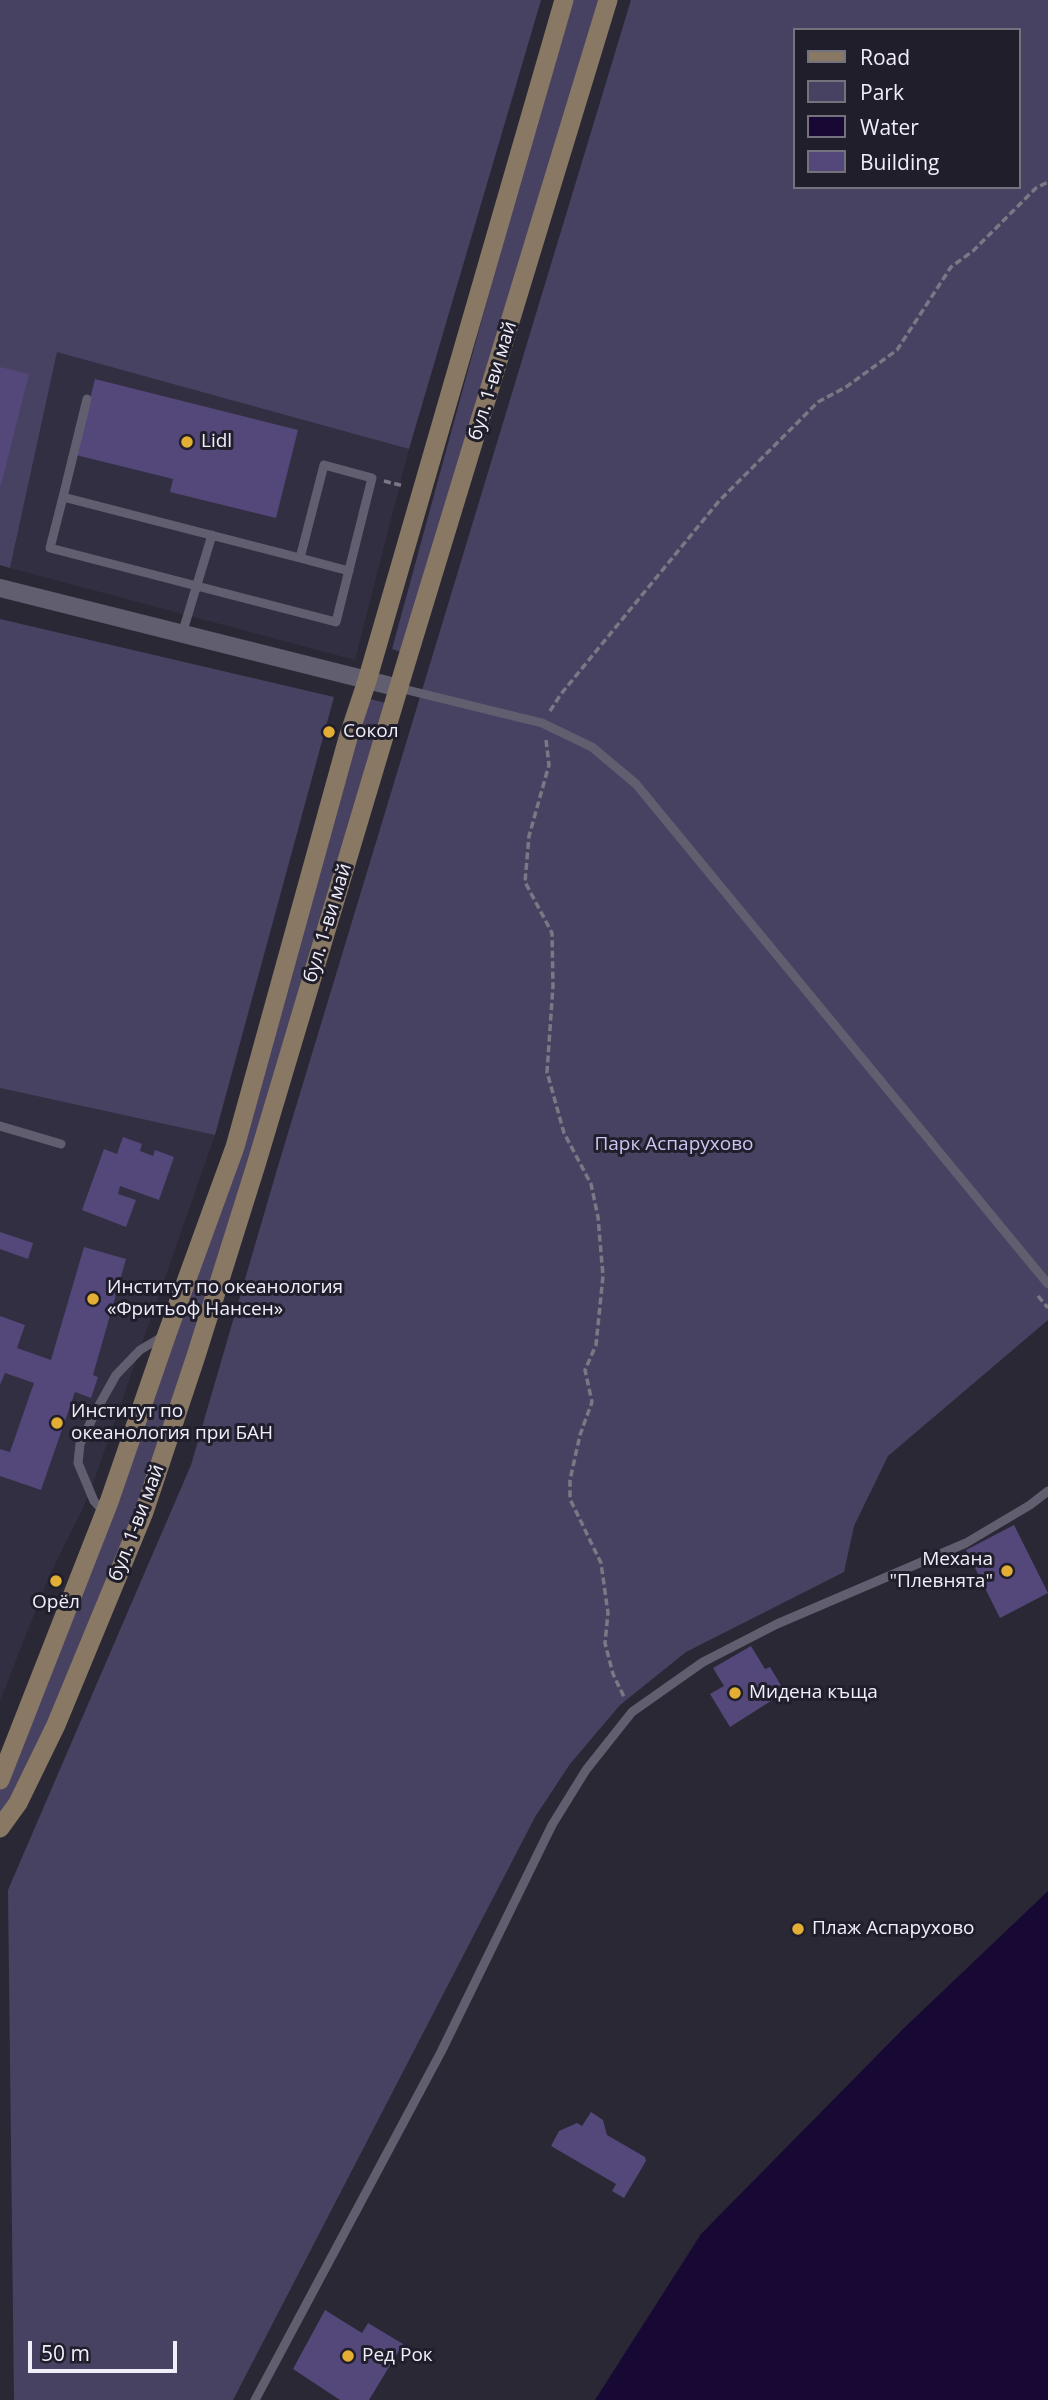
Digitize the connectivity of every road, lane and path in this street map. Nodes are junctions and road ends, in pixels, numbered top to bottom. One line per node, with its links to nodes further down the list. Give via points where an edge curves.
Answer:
1 (564, 0): 6 (main road, бул. 1-ви май)
2 (608, 0): 15 (main road, бул. 1-ви май)
3 (1048, 182): 16 (path, via 951,267 897,350 818,402 719,501)
4 (86, 399): 7 (lane)
5 (372, 478): 6 (path); 9 (lane, via 324,465); 10 (lane)
6 (422, 491): 14 (main road, бул. 1-ви май)
7 (63, 496): 8 (lane); 11 (lane, via 50,548)
8 (212, 535): 9 (lane); 11 (lane)
9 (300, 558): 10 (lane)
10 (349, 571): 11 (lane, via 335,622)
11 (196, 586): 13 (lane)
12 (0, 587): 13 (street)
13 (182, 634): 14 (street)
14 (367, 681): 15 (street); 23 (main road, бул. 1-ви май, via 235,1147)
15 (399, 688): 16 (lane); 28 (main road, бул. 1-ви май, via 253,1178 144,1512 56,1725 18,1803)
16 (542, 723): 20 (lane, via 592,747 636,784)
17 (555, 740): 26 (path, via 545,735 549,765 529,836 525,882 552,933 547,1072 564,1133 591,1184 603,1276 596,1345 585,1370 592,1402 570,1480 570,1499 601,1563 608,1613 605,1643 613,1674)
18 (0, 1126): 19 (lane)
19 (61, 1144)
20 (1048, 1284)
21 (1034, 1290): 22 (path)
22 (1048, 1308)
23 (167, 1334): 25 (main road, бул. 1-ви май); 25 (lane, via 139,1350 116,1375 80,1444 78,1463 94,1501)
24 (1048, 1490): 26 (lane, via 966,1542 777,1624 703,1662)
25 (105, 1513): 27 (main road, бул. 1-ви май)
26 (632, 1712): 29 (lane, via 586,1770 552,1825 441,2052)
27 (0, 1780)
28 (0, 1828)
29 (256, 2400)

